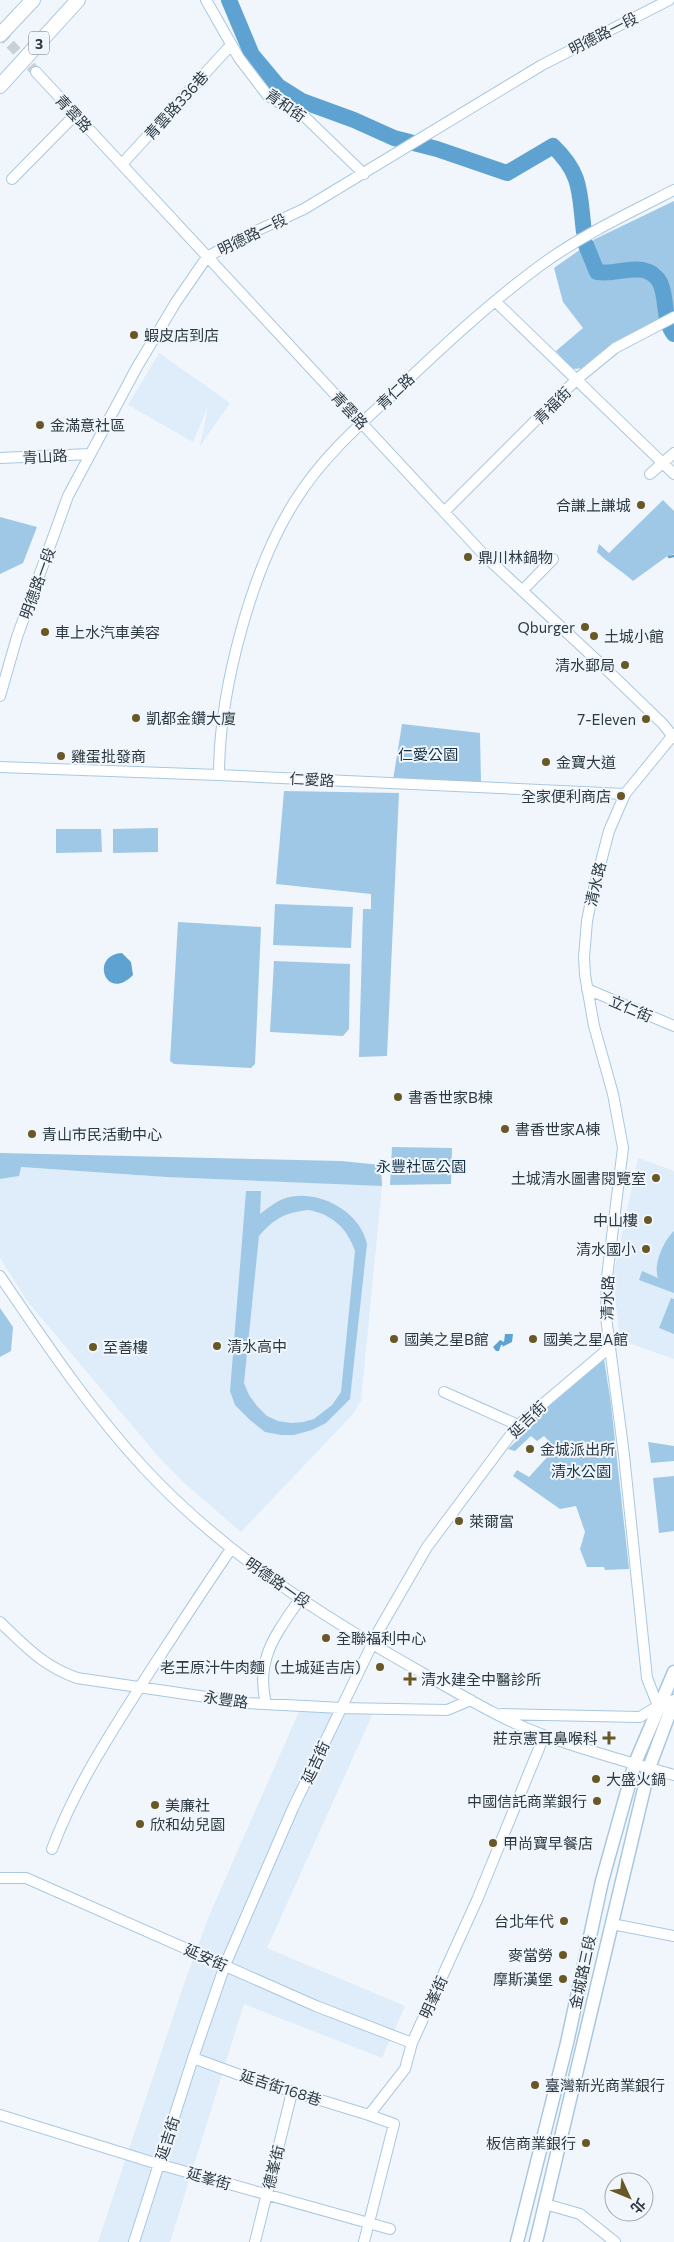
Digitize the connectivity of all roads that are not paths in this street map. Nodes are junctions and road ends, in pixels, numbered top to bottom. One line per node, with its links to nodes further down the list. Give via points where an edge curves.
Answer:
1 (33, 0): 5 (highway, 3)
2 (78, 0): 8 (highway, 3)
3 (206, 0): 6 (street, 青和街)
4 (669, 0): 11 (street, 明德路一段, via 542,65)
5 (0, 35)
6 (231, 45): 10 (street, 青雲路336巷); 11 (street, 青和街, via 268,96 305,118)
7 (36, 72): 9 (street, 青雲路)
8 (0, 86)
9 (76, 115): 10 (street, 青雲路); 12 (street)
10 (122, 164): 14 (street, 青雲路)
11 (364, 174): 14 (street, 明德路一段, via 304,209)
12 (12, 179)
13 (674, 190): 15 (street, 青仁路, via 600,228 542,264)
14 (207, 257): 18 (street, 青雲路); 20 (street, 明德路一段, via 151,344)
15 (495, 301): 17 (street); 18 (street, 青仁路)
16 (674, 317): 17 (street, 青福街, via 615,348)
17 (576, 380): 22 (street); 25 (street, 青福街)
18 (361, 422): 25 (street, 青雲路); 31 (street, 青仁路, via 322,464 294,502 277,532 252,594 222,728)
19 (674, 453): 22 (street)
20 (90, 454): 21 (street, 青山路); 28 (street, 明德路一段, via 68,496 17,637)
21 (0, 458)
22 (662, 462): 23 (street); 24 (street)
23 (650, 474)
24 (674, 474)
25 (444, 512): 27 (street, 青雲路)
26 (553, 559): 27 (street)
27 (522, 591): 29 (street, 青雲路)
28 (0, 696)
29 (673, 736): 32 (street, 清水路)
30 (0, 767): 31 (street, 仁愛路)
31 (219, 775): 32 (street, 仁愛路)
32 (625, 794): 33 (street, 清水路, via 609,831 589,913 584,957)
33 (587, 989): 34 (street, 立仁街); 36 (street, 清水路, via 623,1148 607,1277)
34 (674, 1026)
35 (0, 1276): 39 (street, 明德路一段, via 88,1401 144,1468 201,1524)
36 (609, 1348): 38 (street, 延吉街); 47 (street, 清水路, via 624,1455 647,1678)
37 (444, 1392): 38 (street)
38 (518, 1425): 42 (street, 延吉街, via 427,1547)
39 (231, 1548): 40 (street, 明德路一段); 44 (street)
40 (300, 1599): 42 (street, 明德路一段); 46 (street, via 279,1630 266,1658 261,1686)
41 (0, 1622): 44 (street, 永豐路, via 39,1660 59,1672 77,1678)
42 (371, 1645): 45 (street, 明德路一段); 48 (street, 延吉街)
43 (674, 1672): 47 (main road)
44 (140, 1686): 46 (street, 永豐路); 54 (street, via 71,1800)
45 (471, 1700): 48 (street, 永豐路, via 447,1710); 49 (street, 明德路一段)
46 (266, 1704): 48 (street, 永豐路)
47 (669, 1707): 49 (street, via 640,1717); 51 (main road, 金城路三段); 52 (main road, 金城路三段)
48 (341, 1708): 58 (street, 延吉街, via 293,1808)
49 (498, 1714): 50 (street, 明德路一段)
50 (544, 1736): 51 (street, 明德路一段); 59 (street, 明峯街, via 477,1900)
51 (635, 1763): 52 (street, 明德路一段); 72 (main road, 金城路三段, via 602,1881 567,2043)
52 (649, 1768): 53 (street, 明德路一段); 56 (main road, 金城路三段)
53 (674, 1775)
54 (52, 1849)
55 (0, 1878): 58 (street, 延安街, via 26,1878)
56 (612, 1924): 57 (street); 66 (main road, 金城路三段)
57 (674, 1936)
58 (225, 1965): 59 (street, 延安街, via 316,2006); 60 (street, 延吉街)
59 (412, 2043): 63 (street, 明峯街, via 405,2069)
60 (193, 2058): 61 (street, 延吉街168巷); 64 (street, 延吉街)
61 (292, 2092): 63 (street, 延吉街168巷); 65 (street, 德峯街)
62 (0, 2115): 64 (street, 延峯街)
63 (369, 2115): 67 (street, via 394,2124)
64 (158, 2164): 65 (street, 延峯街); 69 (street, 延吉街)
65 (266, 2194): 67 (street, 延峯街); 70 (street, 德峯街)
66 (545, 2204): 73 (main road, 金城路三段); 74 (street, via 580,2214)
67 (368, 2223): 68 (street, 延峯街); 71 (street)
68 (390, 2229)
69 (134, 2242)
70 (255, 2242)
71 (364, 2242)
72 (517, 2242)
73 (536, 2242)
74 (615, 2242)

